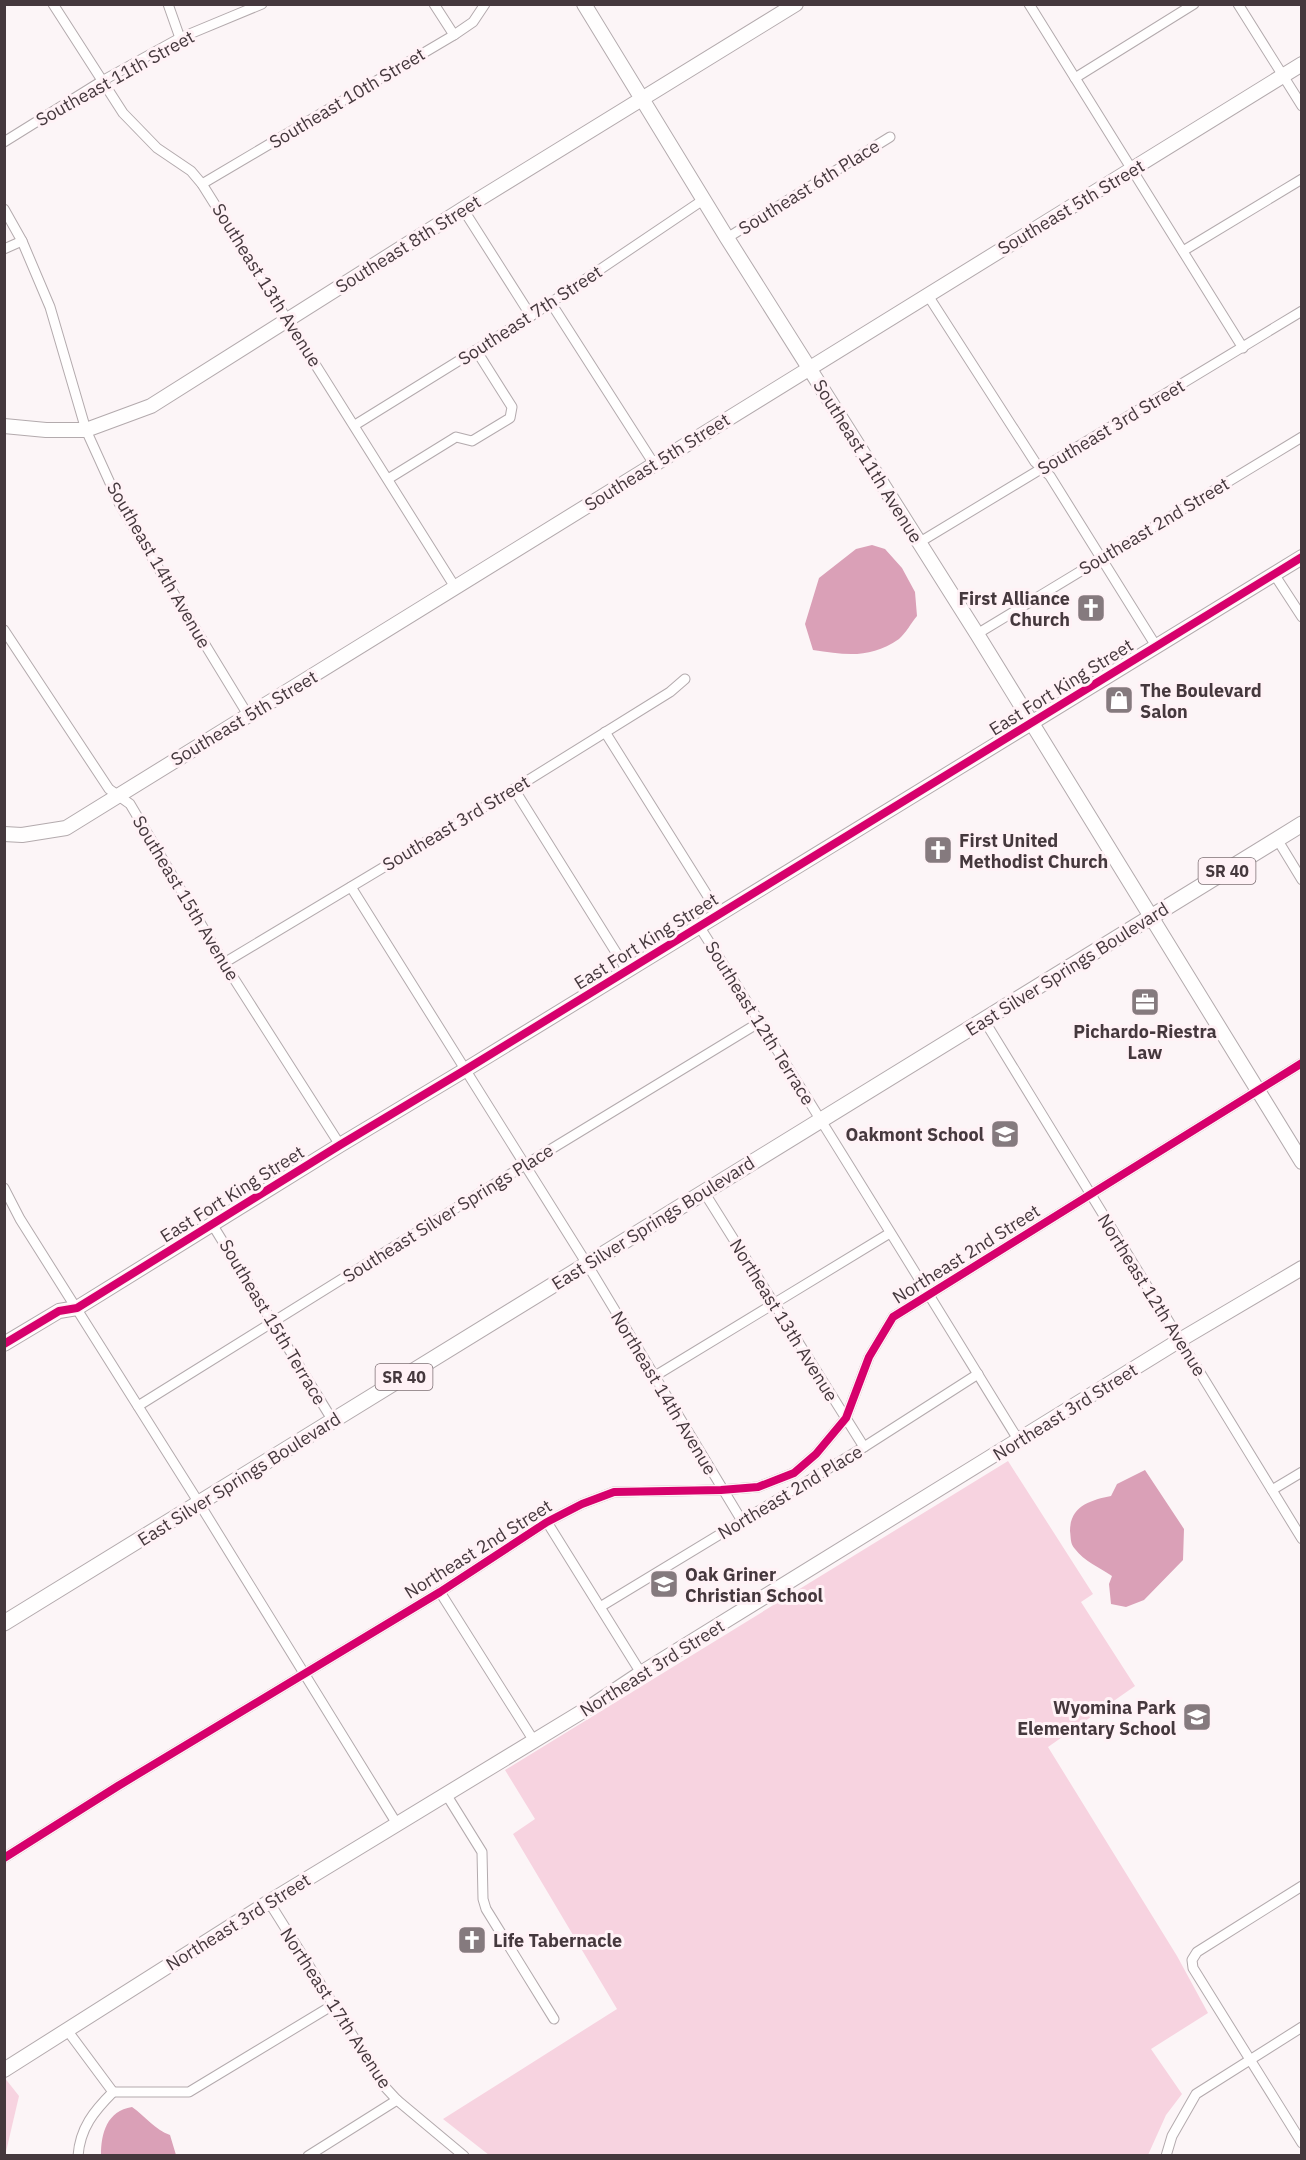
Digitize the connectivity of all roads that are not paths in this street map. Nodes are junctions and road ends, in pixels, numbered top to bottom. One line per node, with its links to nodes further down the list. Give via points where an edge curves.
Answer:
1 (53, 4): 16 (street, Southeast 13th Avenue)
2 (168, 4): 12 (street)
3 (262, 4): 12 (street, Southeast 11th Street)
4 (434, 4): 11 (street)
5 (485, 4): 11 (street, Southeast 10th Street, via 473,22)
6 (584, 4): 17 (street, Southeast 11th Avenue)
7 (796, 4): 17 (street, Southeast 8th Street)
8 (1029, 4): 15 (street)
9 (1194, 4): 15 (street)
10 (1238, 4): 14 (street)
11 (454, 35): 23 (street, Southeast 10th Street)
12 (180, 38): 16 (street, Southeast 11th Street)
13 (1302, 64): 14 (street, Southeast 5th Street)
14 (1283, 76): 18 (street); 21 (street, Southeast 5th Street)
15 (1075, 78): 21 (street)
16 (102, 81): 20 (street, Southeast 11th Street); 23 (street, Southeast 13th Avenue, via 130,120 157,148 191,171)
17 (643, 100): 24 (street, Southeast 11th Avenue); 26 (street, Southeast 8th Street)
18 (1302, 106)
19 (891, 136): 27 (street, Southeast 6th Place)
20 (4, 142)
21 (1132, 170): 30 (street); 31 (street, Southeast 5th Street)
22 (1302, 179): 30 (street)
23 (202, 184): 35 (street, Southeast 13th Avenue)
24 (704, 201): 27 (street, Southeast 11th Avenue); 32 (street, Southeast 7th Street)
25 (4, 209): 28 (street, Southeast 14th Avenue)
26 (463, 209): 34 (street); 35 (street, Southeast 8th Street)
27 (727, 238): 38 (street, Southeast 11th Avenue)
28 (22, 241): 29 (street); 41 (street, Southeast 14th Avenue, via 50,307)
29 (4, 249)
30 (1183, 251): 36 (street)
31 (927, 294): 38 (street, Southeast 5th Street); 44 (street)
32 (551, 303): 34 (street, Southeast 7th Street); 43 (street)
33 (1302, 311): 36 (street, Southeast 3rd Street)
34 (531, 316): 37 (street, Southeast 7th Street)
35 (289, 320): 39 (street, Southeast 13th Avenue); 41 (street, Southeast 8th Street, via 151,406)
36 (1243, 348): 44 (street, Southeast 3rd Street)
37 (476, 350): 39 (street, Southeast 7th Street); 45 (street, via 512,407 510,418 471,441 456,437)
38 (809, 368): 43 (street, Southeast 5th Street); 46 (street, Southeast 11th Avenue)
39 (355, 425): 45 (street, Southeast 13th Avenue)
40 (4, 426): 41 (street, Southeast 8th Street)
41 (86, 430): 56 (street, Southeast 14th Avenue, via 120,505)
42 (1302, 437): 48 (street, Southeast 2nd Street)
43 (654, 464): 50 (street, Southeast 5th Street)
44 (1041, 470): 46 (street, Southeast 3rd Street); 48 (street, via 1050,476)
45 (388, 479): 50 (street, Southeast 13th Avenue)
46 (920, 542): 53 (street, Southeast 11th Avenue)
47 (1302, 557): 49 (street, East Fort King Street)
48 (1100, 558): 53 (street, Southeast 2nd Street); 54 (street)
49 (1274, 574): 51 (street); 54 (street, East Fort King Street)
50 (455, 587): 56 (street, Southeast 5th Street)
51 (1302, 617)
52 (4, 630): 60 (street, Southeast 15th Avenue)
53 (977, 634): 57 (street, Southeast 11th Avenue)
54 (1156, 646): 57 (street, East Fort King Street)
55 (685, 679): 58 (street, Southeast 3rd Street)
56 (248, 715): 60 (street, Southeast 5th Street)
57 (1030, 723): 66 (street, East Fort King Street); 67 (street, Southeast 11th Avenue)
58 (605, 732): 59 (street, Southeast 3rd Street); 66 (street, Southeast 12th Terrace)
59 (514, 789): 65 (street, Southeast 3rd Street); 70 (street)
60 (116, 795): 62 (street, Southeast 5th Street, via 66,828); 69 (street, Southeast 15th Avenue, via 130,804)
61 (1302, 824): 63 (main road, East Silver Springs Boulevard / SR 40)
62 (4, 834)
63 (1277, 839): 64 (street); 67 (main road, East Silver Springs Boulevard / SR 40)
64 (1302, 880)
65 (351, 887): 69 (street, Southeast 3rd Street); 74 (street)
66 (719, 914): 68 (street, East Fort King Street)
67 (1152, 917): 71 (main road, East Silver Springs Boulevard / SR 40); 75 (street, Southeast 11th Avenue)
68 (699, 926): 70 (street, East Fort King Street); 72 (street, Southeast 12th Terrace)
69 (224, 963): 77 (street, Southeast 15th Avenue)
70 (627, 970): 74 (street, East Fort King Street)
71 (984, 1020): 76 (main road, East Silver Springs Boulevard / SR 40); 82 (street, Northeast 12th Avenue)
72 (760, 1022): 76 (street, Southeast 12th Terrace); 79 (street, Southeast Silver Springs Place)
73 (1302, 1063): 75 (street, Northeast 2nd Street)
74 (465, 1070): 77 (street, East Fort King Street); 79 (street)
75 (1256, 1090): 78 (street, Southeast 11th Avenue); 82 (street, Northeast 2nd Street)
76 (822, 1119): 81 (main road, East Silver Springs Boulevard / SR 40); 84 (street, Southeast 12th Terrace)
77 (340, 1145): 83 (street, East Fort King Street)
78 (1302, 1162)
79 (525, 1165): 85 (street); 90 (street, Southeast Silver Springs Place)
80 (4, 1188): 89 (street)
81 (704, 1192): 85 (main road, East Silver Springs Boulevard / SR 40); 88 (street, Northeast 13th Avenue)
82 (1090, 1194): 87 (street, Northeast 2nd Street); 91 (street, Northeast 12th Avenue)
83 (212, 1224): 89 (street, East Fort King Street); 90 (street, Southeast 15th Terrace)
84 (890, 1233): 87 (street, Southeast 12th Terrace); 88 (street)
85 (587, 1264): 94 (street, Northeast 14th Avenue); 97 (main road, East Silver Springs Boulevard / SR 40)
86 (1302, 1268): 91 (street, Northeast 3rd Street)
87 (928, 1294): 93 (street, Southeast 12th Terrace); 96 (street, Northeast 2nd Street, via 894,1317 869,1358)
88 (774, 1305): 94 (street); 96 (street, Northeast 13th Avenue)
89 (77, 1308): 92 (street, East Fort King Street, via 59,1311); 95 (street)
90 (273, 1322): 95 (street, Southeast Silver Springs Place); 97 (street, Southeast 15th Terrace)
91 (1180, 1340): 98 (street, Northeast 3rd Street); 104 (street, Northeast 12th Avenue)
92 (4, 1344)
93 (978, 1374): 98 (street, Southeast 12th Terrace); 99 (street, Northeast 2nd Place)
94 (655, 1376): 103 (street, Northeast 14th Avenue)
95 (138, 1406): 105 (street)
96 (846, 1418): 99 (street, Northeast 13th Avenue); 100 (street, Northeast 2nd Street)
97 (333, 1421): 105 (main road, East Silver Springs Boulevard / SR 40)
98 (1019, 1441): 112 (street, Northeast 3rd Street)
99 (864, 1448): 102 (street, Northeast 2nd Place)
100 (797, 1470): 102 (street); 103 (street, Northeast 2nd Street, via 758,1486)
101 (1302, 1472): 104 (street)
102 (805, 1483): 106 (street, Northeast 2nd Place)
103 (721, 1490): 106 (street, Northeast 14th Avenue); 107 (street, Northeast 2nd Street, via 614,1492)
104 (1272, 1490): 108 (street, Northeast 12th Avenue)
105 (199, 1503): 111 (main road, East Silver Springs Boulevard / SR 40); 113 (street)
106 (742, 1521): 110 (street, Northeast 2nd Place)
107 (547, 1522): 109 (street, Northeast 2nd Street); 110 (street)
108 (1302, 1539)
109 (440, 1592): 113 (street, Northeast 2nd Street); 114 (street)
110 (600, 1607): 112 (street)
111 (4, 1623)
112 (641, 1673): 114 (street, Northeast 3rd Street)
113 (304, 1674): 116 (street); 117 (street, Northeast 2nd Street)
114 (534, 1741): 115 (street, Northeast 3rd Street)
115 (446, 1794): 116 (street, Northeast 3rd Street); 121 (street, via 482,1852 486,1909)
116 (397, 1824): 119 (street, Northeast 3rd Street)
117 (4, 1858)
118 (1302, 1886): 124 (street, via 1197,1952 1192,1960 1193,1968)
119 (269, 1902): 120 (street, Northeast 17th Avenue); 123 (street, Northeast 3rd Street)
120 (333, 2005): 126 (street, via 189,2092); 127 (street, Northeast 17th Avenue)
121 (554, 2019)
122 (1302, 2027): 124 (street)
123 (67, 2030): 125 (street, Northeast 3rd Street); 126 (street)
124 (1249, 2060): 128 (street); 132 (street, via 1196,2094 1172,2136)
125 (4, 2070)
126 (113, 2091): 129 (street, via 93,2112 81,2134)
127 (397, 2100): 130 (street); 131 (street, Northeast 17th Avenue)
128 (1302, 2143)
129 (78, 2156)
130 (308, 2156)
131 (464, 2156)
132 (1166, 2156)

